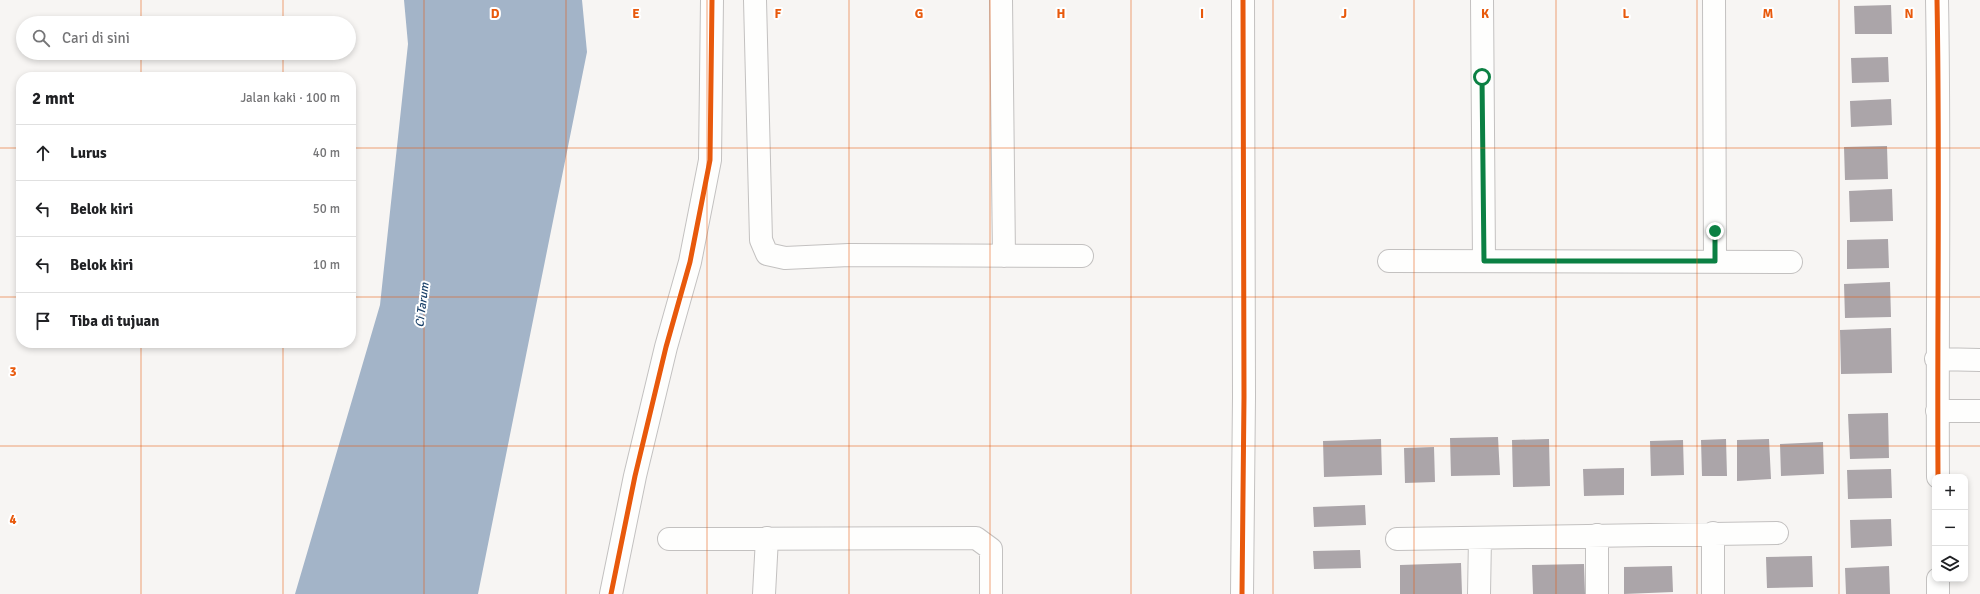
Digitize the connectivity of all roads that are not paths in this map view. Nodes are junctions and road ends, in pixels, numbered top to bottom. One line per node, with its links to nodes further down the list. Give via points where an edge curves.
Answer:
1 (712, 0): 27 (street, via 710,160 690,262 666,347 635,476)
2 (756, 0): 8 (street, via 761,240 768,254 785,258 849,255)
3 (1002, 0): 8 (street)
4 (1243, 0): 30 (street)
5 (1482, 0): 11 (street)
6 (1714, 0): 12 (street)
7 (1937, 0): 14 (street, via 1940,136)
8 (1004, 256): 9 (street)
9 (1082, 256)
10 (1389, 260): 11 (street)
11 (1484, 261): 12 (street)
12 (1715, 261): 13 (street)
13 (1791, 262)
14 (1936, 359): 15 (street); 16 (street)
15 (1980, 360)
16 (1937, 411): 17 (street); 18 (street)
17 (1980, 411)
18 (1938, 474)
19 (1713, 533): 20 (street); 21 (street); 33 (street)
20 (1777, 533)
21 (1596, 535): 23 (street); 32 (street)
22 (767, 538): 24 (street); 28 (street); 29 (street, via 976,538 991,550)
23 (1480, 538): 25 (street); 31 (street)
24 (669, 539)
25 (1396, 539)
26 (1938, 582): 34 (street)
27 (611, 594)
28 (764, 594)
29 (991, 594)
30 (1242, 594)
31 (1479, 594)
32 (1597, 594)
33 (1713, 594)
34 (1938, 594)

